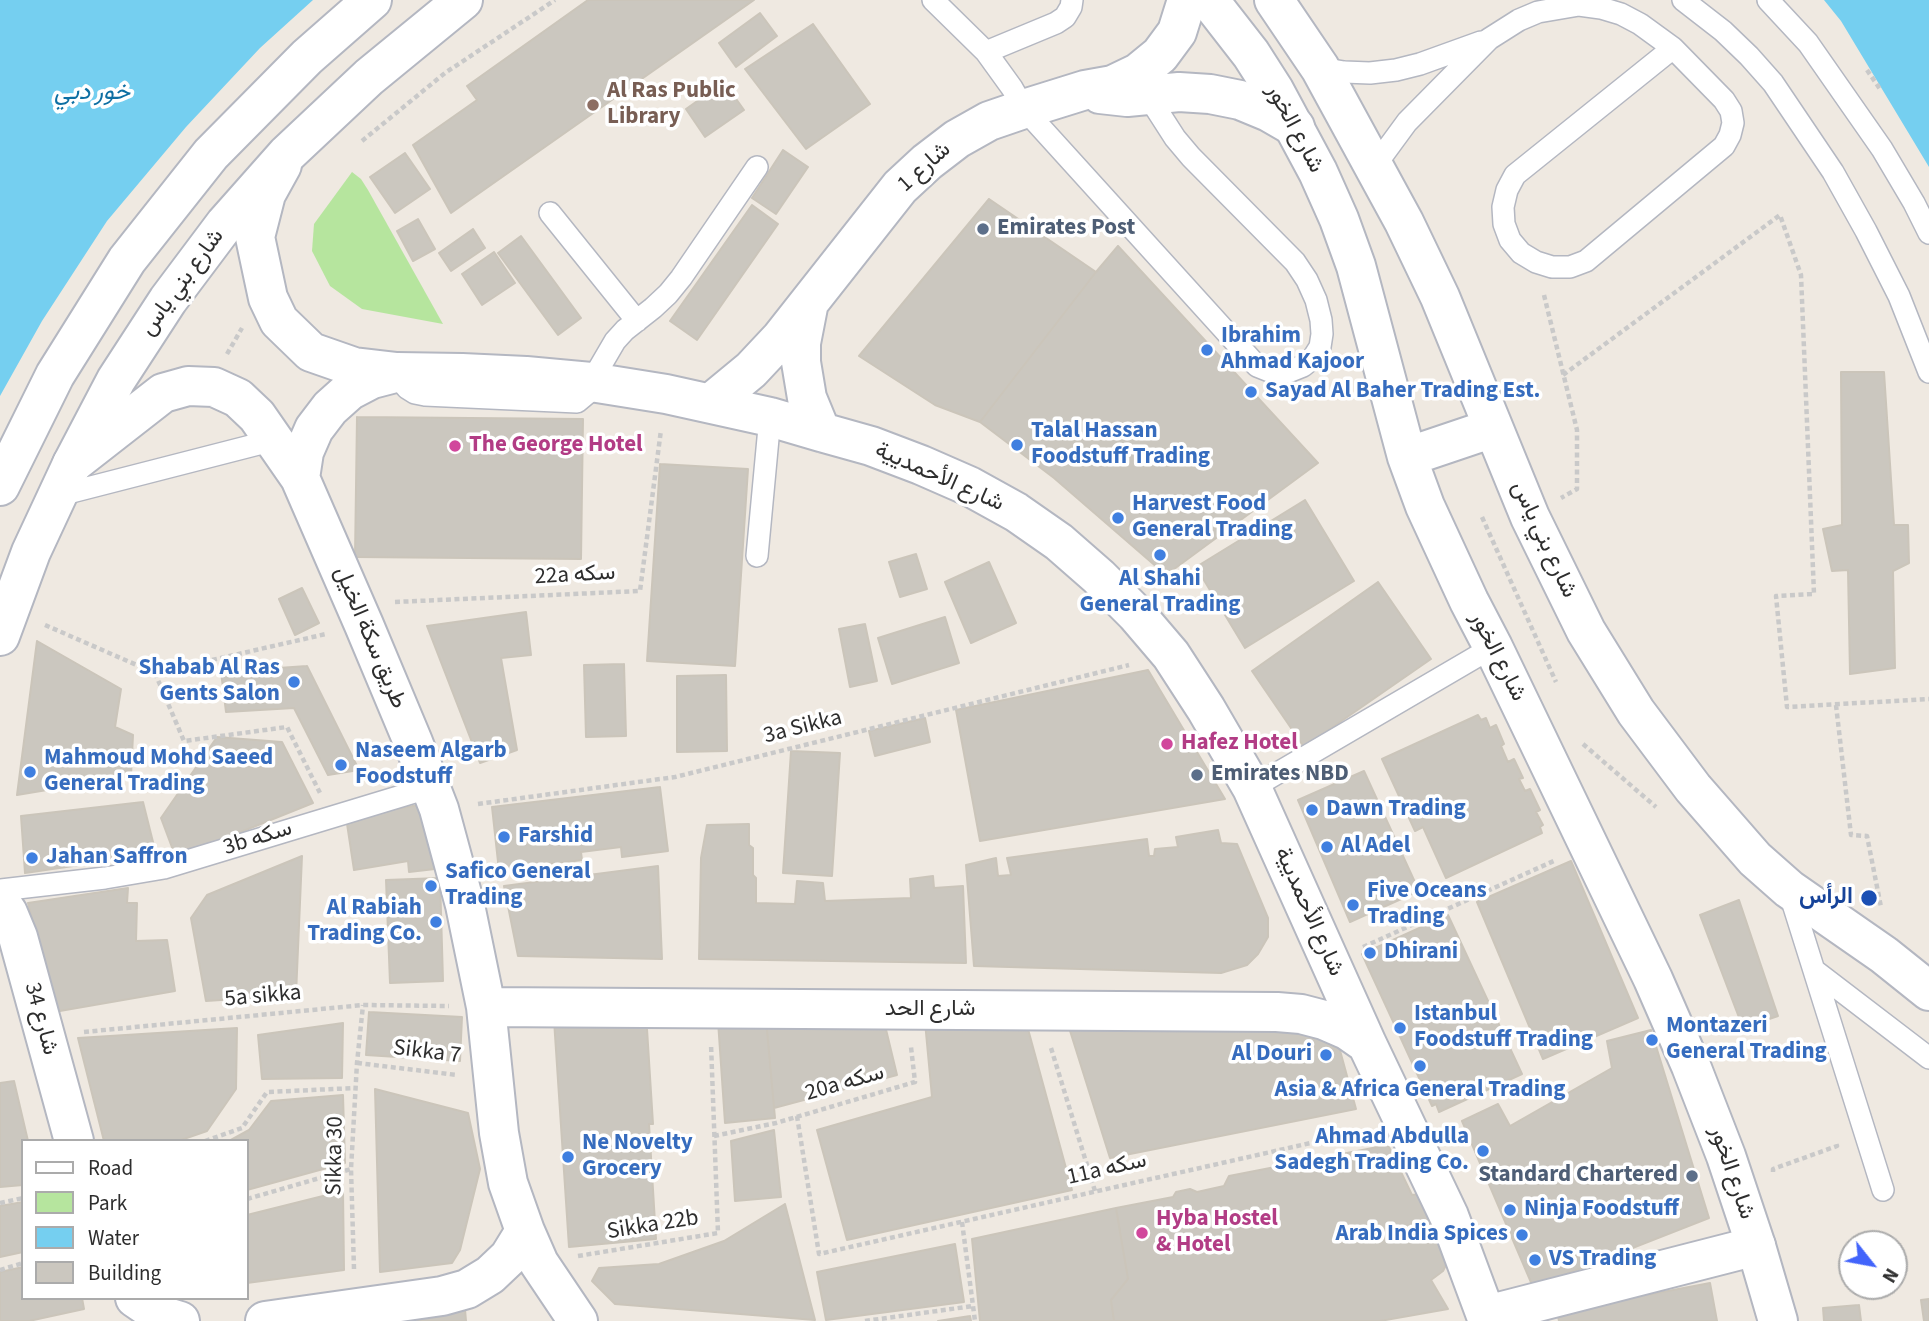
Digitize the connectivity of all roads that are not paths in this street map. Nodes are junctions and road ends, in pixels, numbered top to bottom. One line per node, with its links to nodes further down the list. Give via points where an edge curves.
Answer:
1 (372, 0): 37 (street, via 307,57 211,154 127,260 55,375)
2 (463, 0): 19 (street, شارع بني ياس, via 369,77)
3 (933, 0): 13 (lane)
4 (1072, 0): 13 (lane, via 1065,17 1056,23)
5 (1187, 0): 15 (street, شارع 1, via 1177,32 1160,55 1113,85)
6 (1209, 0): 18 (street, شارع الخور, via 1251,54)
7 (1274, 0): 14 (street, شارع بني ياس)
8 (1683, 0): 27 (lane, via 1723,31 1773,83 1826,161 1899,296)
9 (1768, 0): 23 (lane, via 1808,43 1882,149)
10 (1580, 3): 11 (lane, via 1538,12); 12 (lane, via 1621,14)
11 (1489, 39): 14 (lane, via 1396,70 1370,73); 21 (lane, via 1407,122)
12 (1674, 48): 12 (lane, via 1731,111 1733,123 1724,146 1586,261 1552,267 1521,253 1504,224 1507,190 1516,175)
13 (986, 52): 17 (lane)
14 (1320, 68): 21 (street, شارع بني ياس)
15 (1085, 90): 16 (street, شارع 1); 17 (street, شارع 1)
16 (1148, 96): 17 (lane, via 1175,138 1307,280 1322,334 1320,347 1303,366 1272,372 1257,366); 18 (street, شارع 1, via 1210,94 1250,104)
17 (1024, 108): 24 (street, شارع 1, via 967,133 927,162 901,187)
18 (1296, 127): 34 (street, شارع الخور, via 1356,266)
19 (287, 154): 26 (street, شارع الأحمديية, via 266,194 255,237 268,298 279,321 311,352 354,367); 36 (street, شارع بني ياس, via 168,300 116,380)
20 (757, 167): 25 (lane, via 681,278)
21 (1374, 167): 31 (street, شارع بني ياس, via 1440,297)
22 (550, 214): 25 (lane)
23 (1929, 233)
24 (808, 305): 29 (street, شارع 1, via 766,355); 32 (street, شارع 1, via 801,362 807,398)
25 (637, 321): 28 (lane, via 615,341)
26 (397, 372): 28 (street, شارع الأحمديية); 35 (street, via 349,391 330,408 309,440)
27 (1929, 372)
28 (591, 382): 29 (street, شارع الأحمديية)
29 (711, 403): 30 (street, شارع الأحمديية)
30 (770, 417): 32 (street, شارع الأحمديية); 38 (lane)
31 (1493, 428): 34 (street); 43 (street, شارع بني ياس, via 1530,517 1587,631 1636,712 1693,788 1755,859)
32 (821, 432): 41 (street, شارع الأحمديية, via 871,446 969,486 1059,542 1099,576 1171,654)
33 (274, 440): 35 (street, طريق سكة الخيل); 36 (lane); 36 (street, طريق سكة الخيل, via 238,398 214,387 188,386 163,393)
34 (1407, 457): 40 (street, شارع الخور, via 1446,553)
35 (300, 478): 42 (street, طريق سكة الخيل)
36 (64, 480): 39 (street, شارع بني ياس)
37 (0, 486)
38 (757, 556)
39 (4, 623)
40 (1493, 647): 41 (lane); 53 (street, شارع الخور, via 1653,979 1726,1156)
41 (1252, 788): 49 (street, شارع الأحمديية)
42 (435, 798): 44 (lane, 3b سكه, via 332,817 145,872); 48 (street, طريق سكة الخيل, via 466,905)
43 (1789, 889): 46 (lane); 47 (street, شارع بني ياس)
44 (0, 890)
45 (0, 901): 51 (street, شارع 34, via 18,937)
46 (1814, 970): 50 (lane); 52 (lane)
47 (1929, 991)
48 (485, 1007): 49 (street, شارع الحد, via 1277,1012 1324,1020); 54 (street, طريق سكة الخيل, via 508,1183)
49 (1367, 1044): 57 (street, شارع الأحمديية, via 1449,1216)
50 (1929, 1058)
51 (73, 1139)
52 (1883, 1190)
53 (1756, 1246): 57 (street); 62 (street, شارع الخور)
54 (532, 1247): 60 (street, via 509,1257 467,1289 442,1296); 61 (street, طريق سكة الخيل)
55 (118, 1300): 58 (street)
56 (138, 1300): 59 (street, via 160,1315)
57 (1488, 1318)
58 (123, 1321)
59 (180, 1321)
60 (265, 1321)
61 (578, 1321)
62 (1778, 1321)

